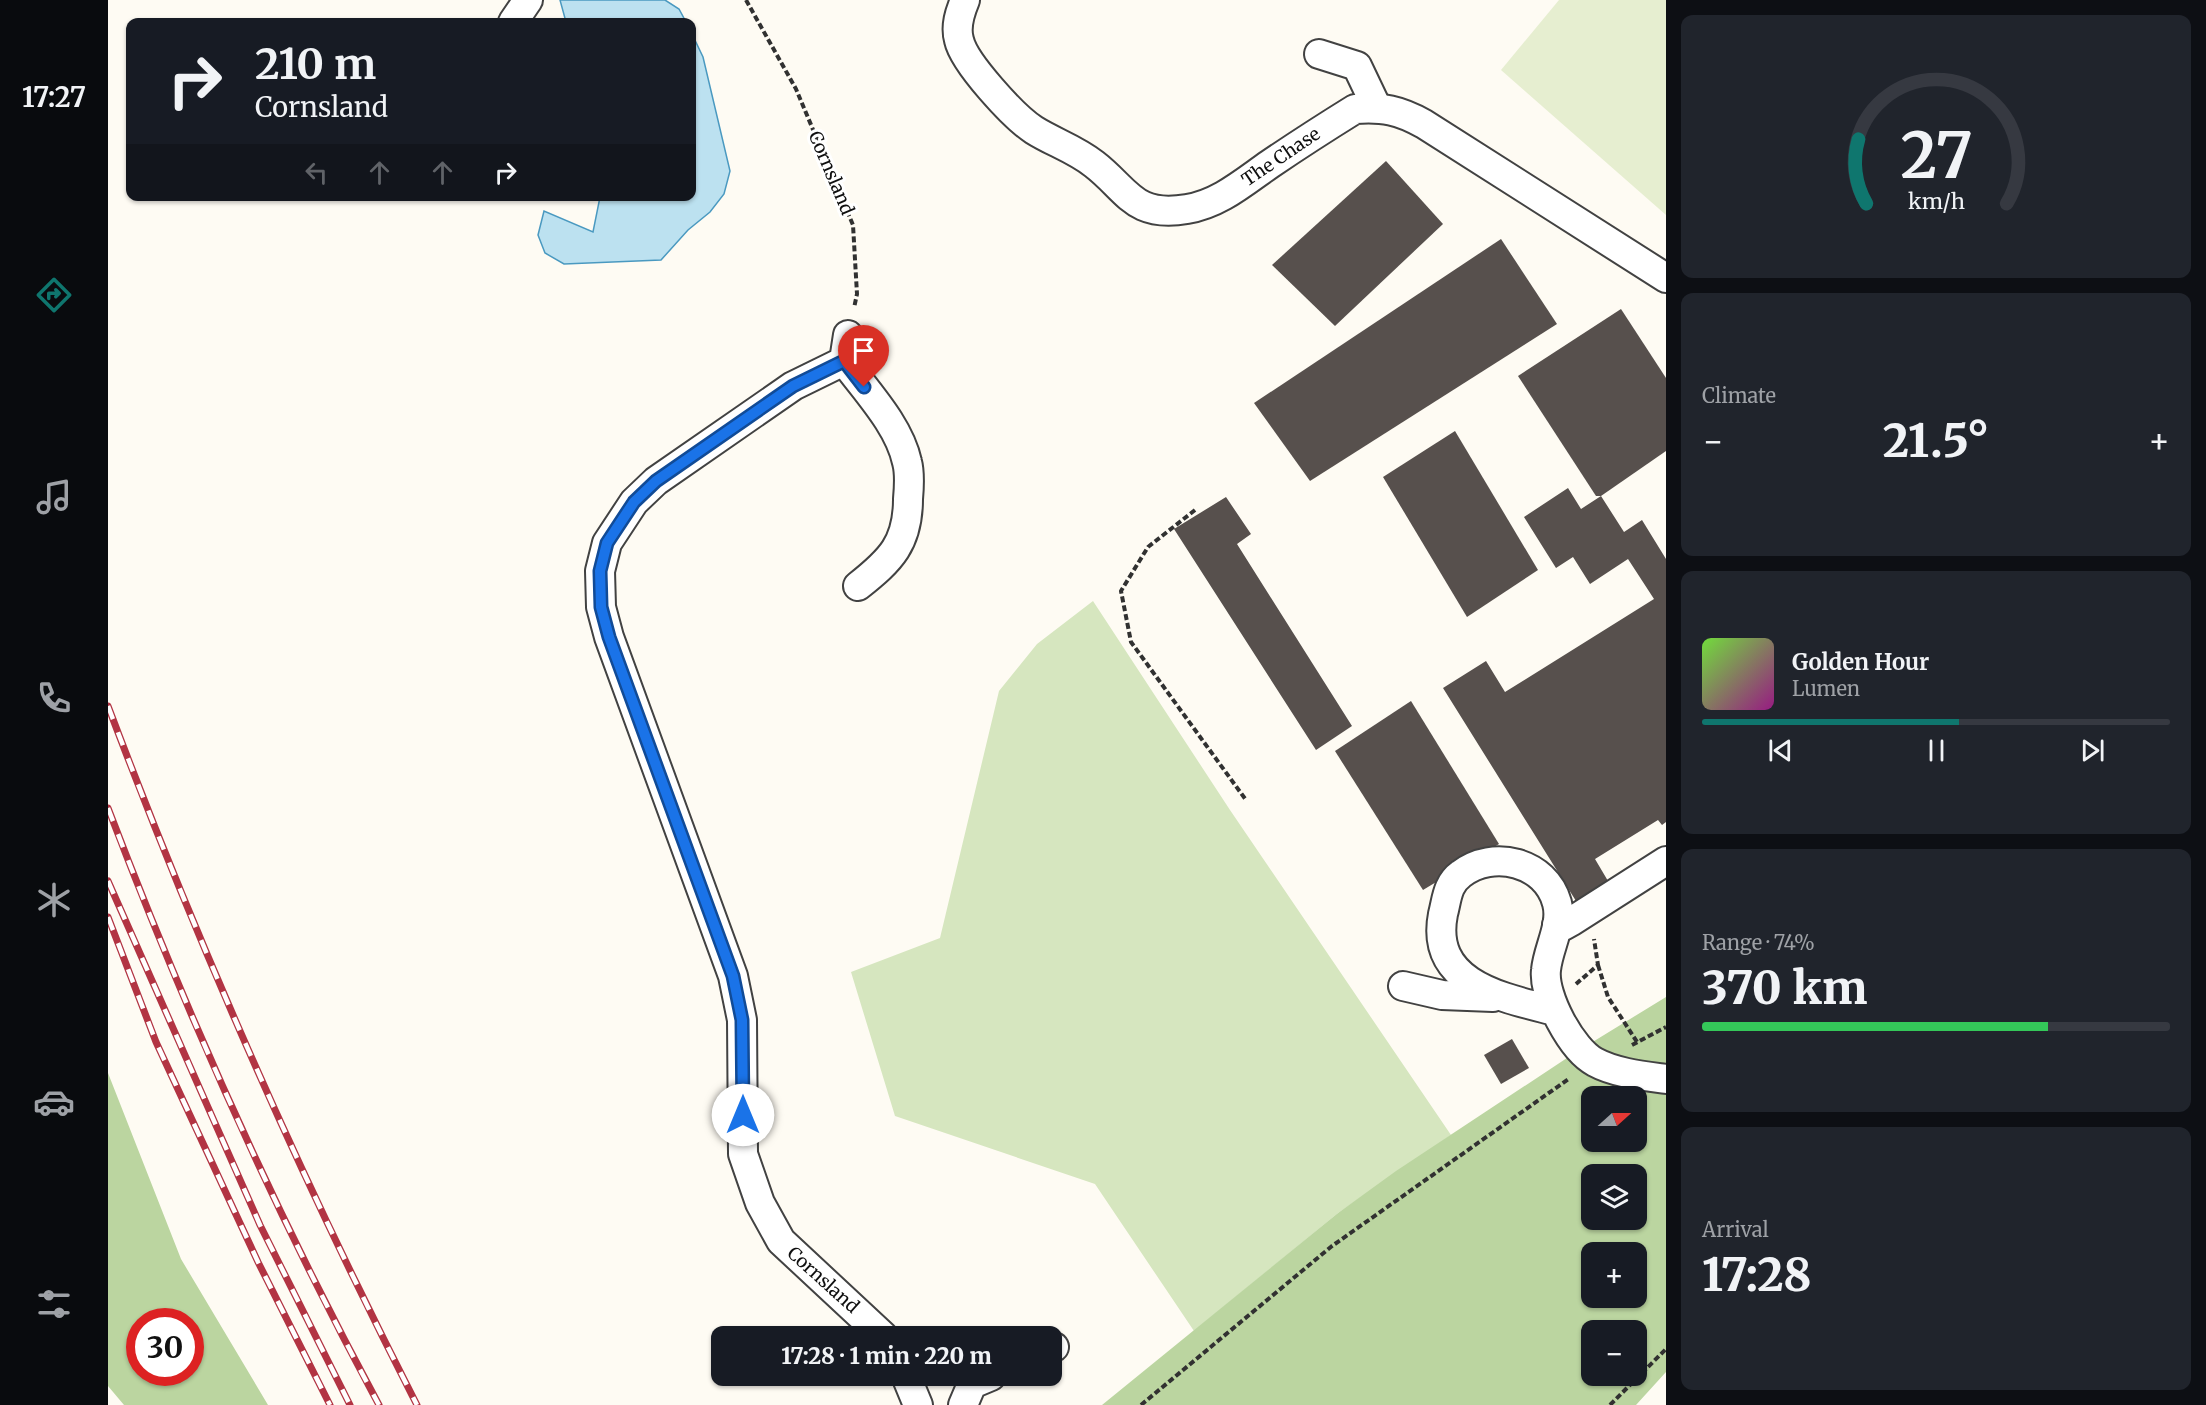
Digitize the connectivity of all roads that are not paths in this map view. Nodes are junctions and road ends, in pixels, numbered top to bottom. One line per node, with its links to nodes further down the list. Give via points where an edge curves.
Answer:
1 (528, 0): 3 (street)
2 (965, 0): 5 (street, The Chase, via 958,16 958,40 971,65 1032,129 1094,164 1126,197 1143,205 1185,209 1213,202 1354,109)
3 (516, 18)
4 (1319, 54): 5 (street, via 1357,66)
5 (1377, 108): 6 (street, The Chase, via 1403,112 1424,124)
6 (1666, 278)
7 (858, 586): 14 (street, Cornsland, via 885,564 908,524 907,462 894,430 846,348 656,481 634,502 607,543 600,571 601,607 609,637 733,976 742,1020 743,1154 760,1203 781,1241)
8 (1666, 861): 9 (street, via 1586,913 1563,926)
9 (1557, 925): 11 (street, via 1557,903 1544,879 1518,862 1486,863 1459,875 1448,890 1441,926 1446,950 1455,970); 12 (street, via 1545,977)
10 (1403, 986): 11 (street, via 1442,995)
11 (1502, 997): 12 (street)
12 (1555, 1011): 13 (street, via 1580,1050 1595,1062)
13 (1666, 1079)
14 (872, 1326)
15 (910, 1386): 17 (street)
16 (971, 1386): 18 (street)
17 (918, 1405)
18 (963, 1405)

